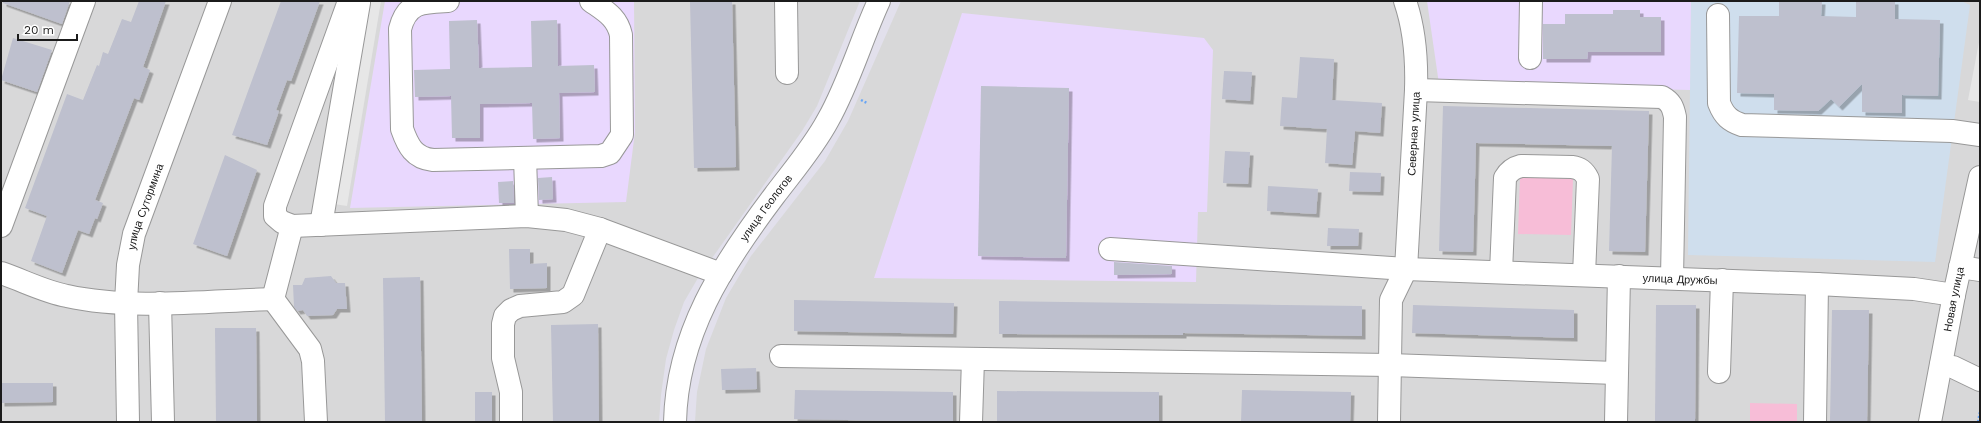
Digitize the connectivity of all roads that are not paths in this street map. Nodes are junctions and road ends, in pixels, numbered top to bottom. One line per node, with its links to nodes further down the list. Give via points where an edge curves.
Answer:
1 (84, 1): 20 (street)
2 (220, 1): 36 (street, улица Сутормина, via 134,234 128,265)
3 (349, 1): 21 (street, via 275,206 276,216)
4 (359, 1): 19 (street)
5 (448, 1): 16 (street, via 421,2 412,8 401,22 402,129 407,144 426,159 433,160)
6 (591, 1): 16 (street, via 610,14 616,21 621,35 620,141 610,153 601,156)
7 (786, 1): 13 (street)
8 (879, 1): 28 (street, улица Геологов, via 828,120)
9 (1405, 1): 14 (street, Северная улица, via 1415,39)
10 (1531, 1): 12 (street)
11 (1718, 15): 15 (street, via 1719,103 1723,113 1732,121 1742,125 1952,131)
12 (1530, 58)
13 (787, 73)
14 (1416, 90): 24 (street, Северная улица); 31 (street, via 1662,97 1669,101 1673,107 1674,117)
15 (1980, 135)
16 (525, 158): 18 (street)
17 (1980, 176): 25 (street, Новая улица)
18 (527, 216): 19 (street); 22 (street, via 566,220)
19 (321, 225): 21 (street)
20 (1, 226)
21 (292, 226): 35 (street)
22 (600, 229): 28 (street); 48 (street, via 573,295 563,302 520,306 505,316 503,358 510,392)
23 (1110, 249): 24 (street, улица Дружбы)
24 (1406, 268): 26 (street, улица Дружбы); 40 (street, via 1391,300)
25 (1970, 268): 34 (street, Новая улица)
26 (1501, 272): 29 (street, улица Дружбы); 29 (street, via 1505,178 1508,172 1521,166 1572,167 1579,168 1588,179)
27 (1, 273): 36 (street, via 66,296)
28 (720, 274): 49 (street, улица Геологов, via 688,343 675,399)
29 (1584, 275): 30 (street, улица Дружбы)
30 (1619, 276): 31 (street, улица Дружбы); 43 (street)
31 (1672, 278): 32 (street, улица Дружбы)
32 (1722, 280): 33 (street, улица Дружбы); 42 (street)
33 (1817, 284): 34 (street, улица Дружбы, via 1914,289); 53 (street)
34 (1954, 295): 41 (street, Новая улица)
35 (273, 299): 37 (street); 47 (street, via 310,349 313,361)
36 (126, 302): 37 (street); 45 (street, улица Сутормина)
37 (160, 303): 46 (street)
38 (781, 356): 39 (street)
39 (973, 359): 40 (street); 50 (street)
40 (1390, 365): 43 (street); 51 (street)
41 (1941, 365): 44 (street, via 1953,367); 54 (street, Новая улица)
42 (1719, 372)
43 (1616, 373): 52 (street)
44 (1980, 380)
45 (128, 422)
46 (163, 422)
47 (316, 422)
48 (511, 422)
49 (675, 422)
50 (970, 422)
51 (1389, 422)
52 (1616, 422)
53 (1815, 422)
54 (1930, 422)

